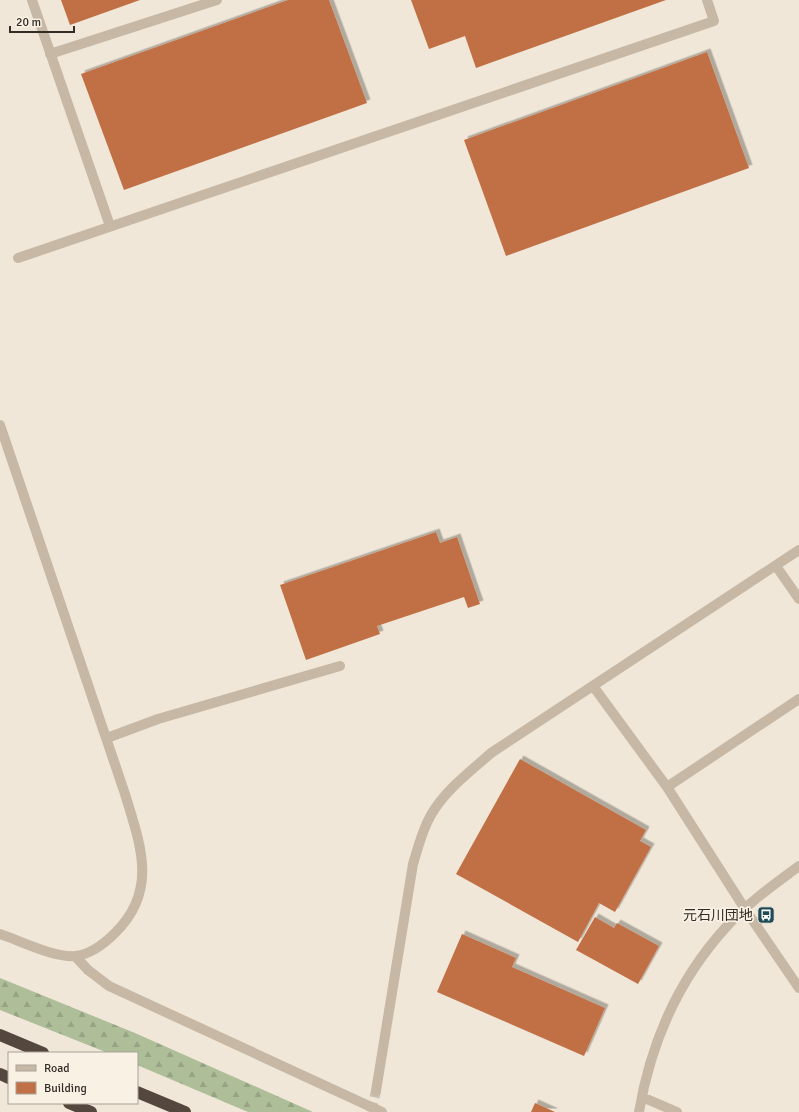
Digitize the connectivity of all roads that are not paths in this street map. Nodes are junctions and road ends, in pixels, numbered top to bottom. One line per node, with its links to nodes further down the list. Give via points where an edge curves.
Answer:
1 (32, 0): 4 (street)
2 (217, 0): 4 (street)
3 (707, 0): 5 (street, via 714,21)
4 (50, 54): 5 (street)
5 (110, 226): 6 (street)
6 (18, 258)
7 (0, 425): 8 (street)
8 (5, 454): 15 (street)
9 (799, 550): 10 (street)
10 (776, 566): 11 (street); 13 (street)
11 (799, 599)
12 (340, 666): 15 (street, via 158,719)
13 (593, 686): 16 (street); 24 (street, via 491,753 451,789 431,814 413,864 405,901)
14 (799, 699): 16 (street)
15 (107, 738): 20 (street, via 138,837 143,865 142,880 131,913 122,926 100,946)
16 (667, 788): 18 (street)
17 (799, 866): 18 (street)
18 (745, 909): 21 (street); 26 (street, via 724,931 681,988 656,1042)
19 (0, 934): 20 (street, via 59,955)
20 (75, 956): 30 (street, via 109,986)
21 (799, 988)
22 (0, 1035): 23 (highway)
23 (41, 1052)
24 (376, 1091)
25 (138, 1092): 29 (highway)
26 (642, 1097): 31 (street); 32 (street)
27 (71, 1104): 28 (highway)
28 (91, 1112)
29 (185, 1112)
30 (382, 1112)
31 (639, 1112)
32 (678, 1112)

